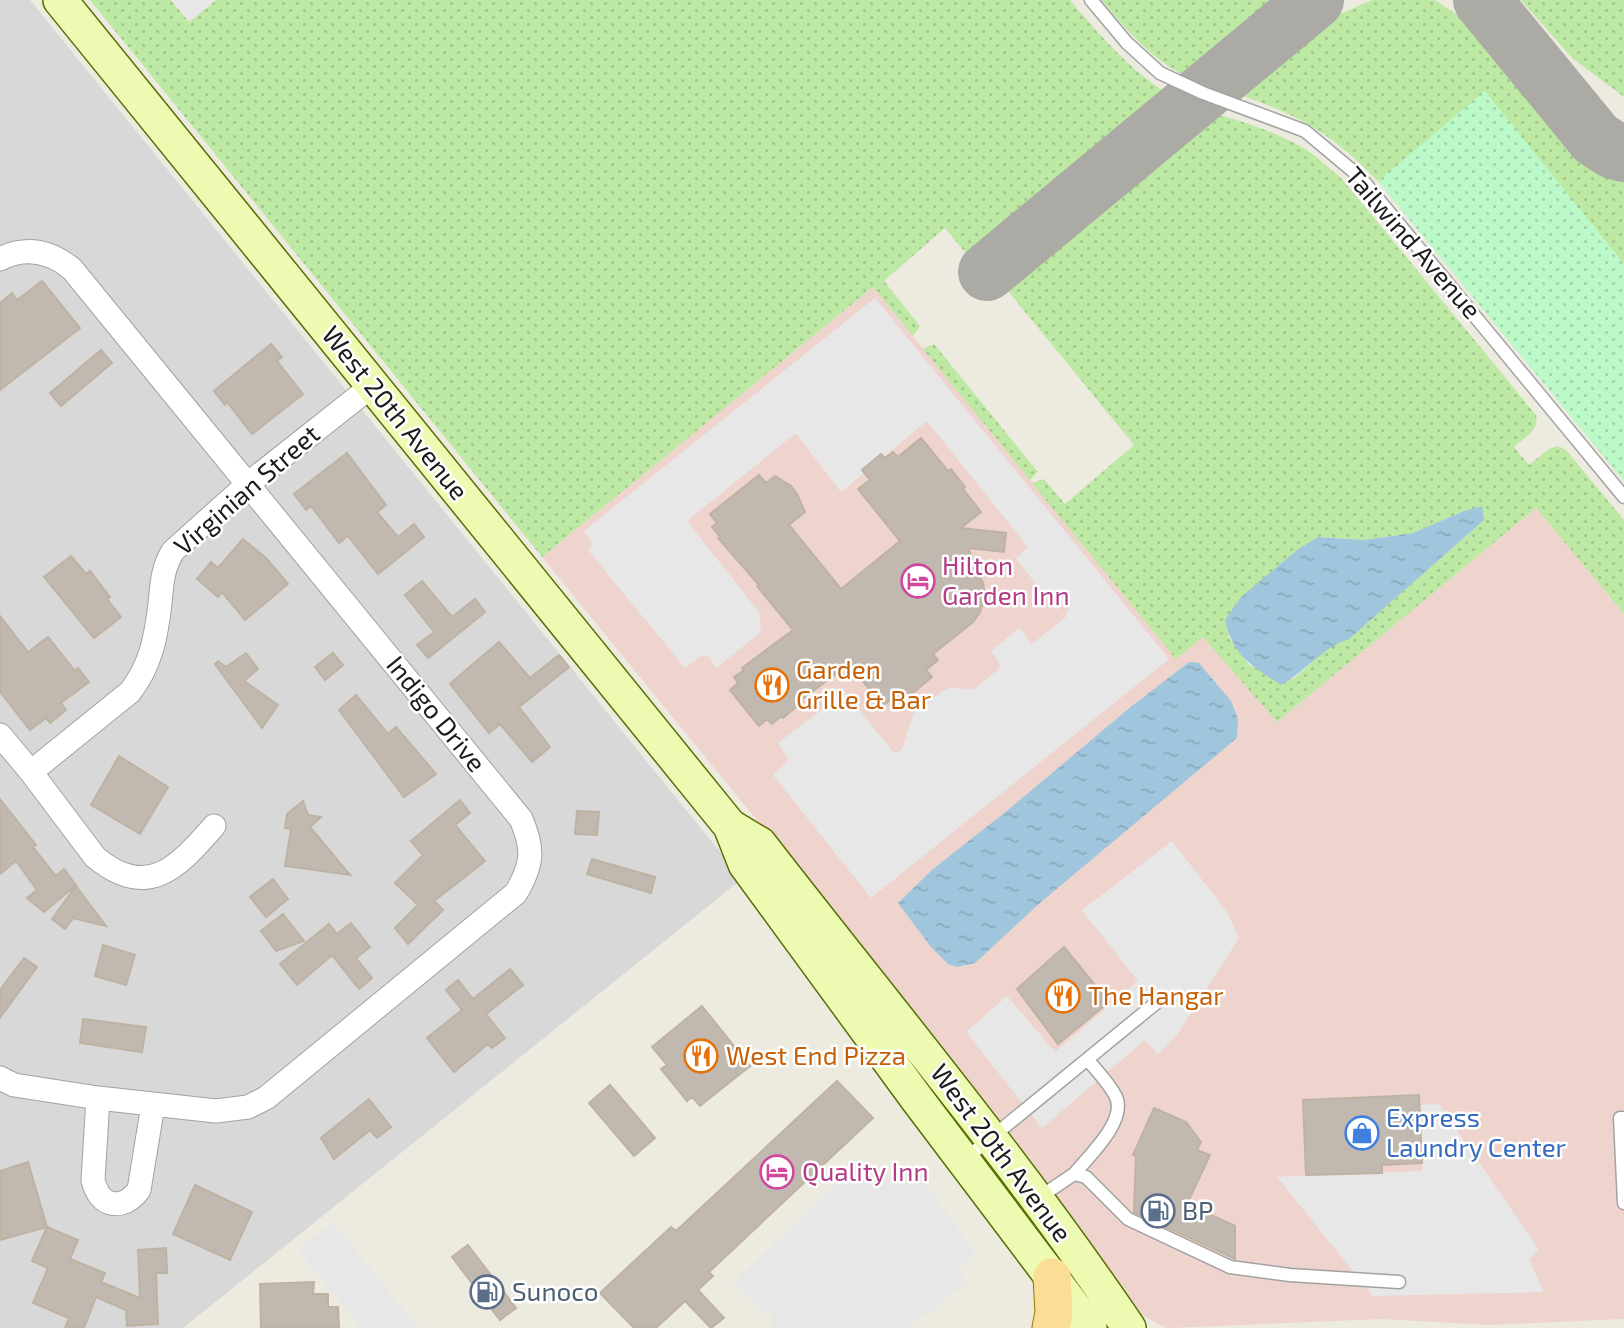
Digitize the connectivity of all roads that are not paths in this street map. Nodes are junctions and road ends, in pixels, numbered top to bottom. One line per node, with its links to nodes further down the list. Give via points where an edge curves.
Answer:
1 (60, 0): 4 (main road, West 20th Avenue)
2 (1091, 0): 6 (lane, Tailwind Avenue, via 1126,43 1160,73 1304,131 1360,177)
3 (0, 259): 5 (street, Indigo Drive, via 30,251 46,253 72,269)
4 (373, 385): 5 (street, Virginian Street); 10 (main road, West 20th Avenue)
5 (249, 483): 8 (street, Virginian Street, via 166,562 151,656 130,692); 15 (street, Indigo Drive, via 521,819 531,859 516,893 266,1098 228,1111)
6 (1624, 497)
7 (0, 735): 8 (street)
8 (31, 772): 9 (street, via 94,857 122,874 154,876 169,870)
9 (214, 826)
10 (730, 826): 17 (main road, West 20th Avenue, via 760,844); 18 (main road, West 20th Avenue, via 745,864)
11 (1156, 1003): 12 (lane)
12 (1088, 1060): 17 (lane); 19 (lane, via 1116,1097 1119,1111 1113,1126)
13 (0, 1078): 14 (street, Indigo Drive, via 14,1085)
14 (98, 1098): 15 (street, Indigo Drive); 15 (street, via 93,1181 95,1191 113,1204 124,1203 139,1190)
15 (153, 1105)
16 (1624, 1118): 21 (lane, via 1620,1118)
17 (991, 1139): 18 (lane); 20 (main road, West 20th Avenue)
18 (964, 1160): 22 (main road, West 20th Avenue)
19 (1074, 1174): 20 (lane); 23 (lane, via 1086,1177 1128,1219 1230,1267)
20 (1037, 1199): 26 (main road, West 20th Avenue)
21 (1624, 1203)
22 (1052, 1277): 24 (main road); 25 (main road, West 20th Avenue)
23 (1399, 1282)
24 (1051, 1328)
25 (1090, 1328)
26 (1129, 1328)

